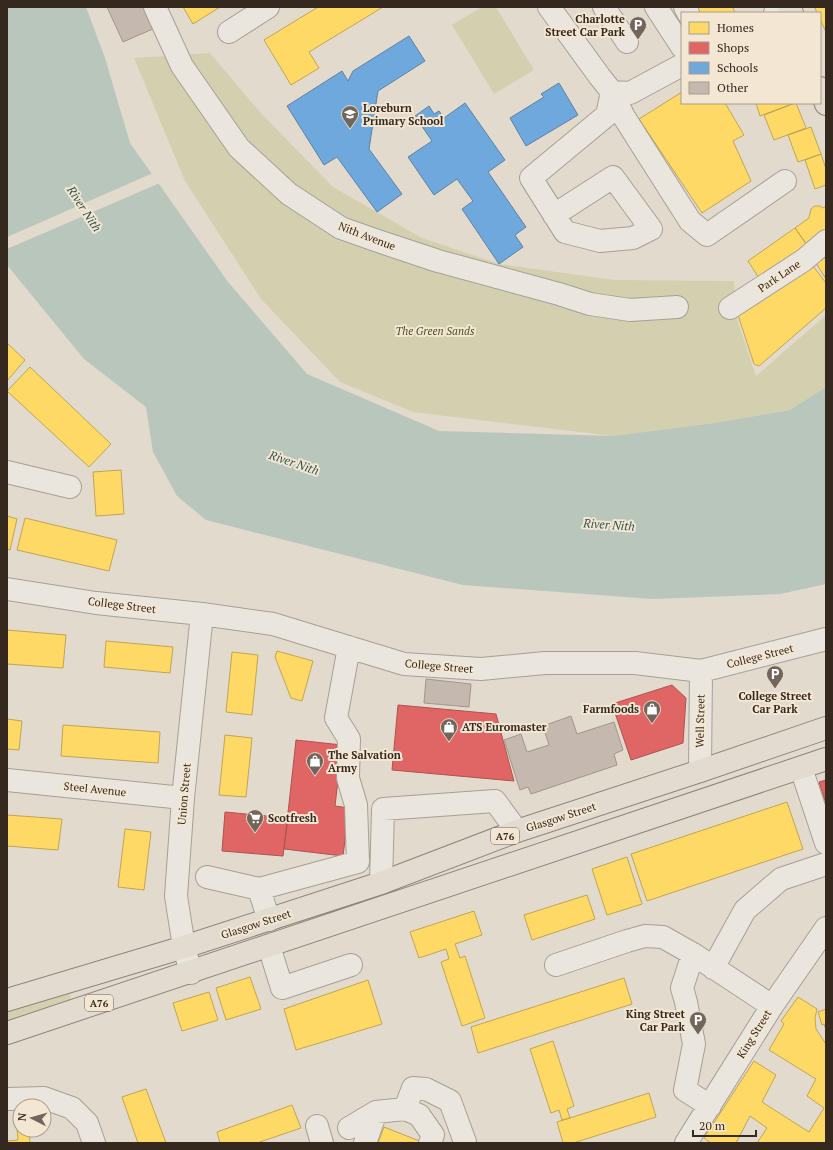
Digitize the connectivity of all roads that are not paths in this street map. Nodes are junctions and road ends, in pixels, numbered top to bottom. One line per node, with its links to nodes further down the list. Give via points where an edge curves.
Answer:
1 (156, 7): 18 (street, Nith Avenue, via 182,66 239,148 289,194 341,228 438,261 590,304 630,310)
2 (268, 7): 8 (street)
3 (550, 7): 12 (street)
4 (604, 7): 9 (street)
5 (656, 7): 10 (street)
6 (788, 7): 7 (street)
7 (778, 12)
8 (229, 32)
9 (627, 42)
10 (681, 45)
11 (681, 66): 12 (street, via 630,93)
12 (606, 84): 15 (street, via 690,221 707,235); 16 (street, via 607,115 531,178)
13 (821, 91): 14 (main road)
14 (826, 104)
15 (785, 181)
16 (554, 215)
17 (826, 241): 19 (street, Park Lane, via 804,260)
18 (677, 307)
19 (730, 308)
20 (7, 472): 21 (street)
21 (70, 487)
22 (7, 589): 23 (street, College Street, via 96,603)
23 (202, 614): 25 (street, College Street, via 273,624); 32 (street, Union Street)
24 (826, 639): 26 (street, College Street)
25 (349, 647): 26 (street, College Street, via 404,664 473,669 545,663 635,663); 38 (street, via 336,718 349,739 348,778 356,805 358,862)
26 (701, 671): 30 (street, Well Street)
27 (826, 728): 30 (main road, Glasgow Street / A76)
28 (826, 759): 29 (main road, A76)
29 (801, 768): 34 (street); 41 (main road, A76)
30 (700, 771): 33 (main road, Glasgow Street / A76)
31 (7, 780): 32 (street, Steel Avenue)
32 (183, 798): 42 (street, Union Street, via 176,896)
33 (517, 832): 37 (main road, Glasgow Street / A76); 37 (street, via 495,801 383,809)
34 (826, 843)
35 (826, 864): 46 (street, via 781,878 745,910)
36 (207, 877): 38 (street)
37 (380, 883): 39 (main road, Glasgow Street / A76)
38 (259, 888): 39 (street)
39 (269, 920): 42 (main road, Glasgow Street / A76)
40 (826, 928): 49 (street, King Street)
41 (270, 946): 44 (street, via 282,988); 47 (main road, A76)
42 (184, 947): 47 (street, Union Street); 48 (main road, A76)
43 (693, 954): 45 (street, via 663,937 645,936); 46 (street); 52 (street, via 682,988 694,1044 685,1090)
44 (350, 965)
45 (556, 965)
46 (713, 968): 49 (street)
47 (191, 973): 50 (main road, A76)
48 (7, 1000)
49 (772, 1006): 52 (street, King Street)
50 (7, 1034)
51 (7, 1100): 57 (street, via 44,1098 72,1108 86,1123)
52 (710, 1106): 60 (street, King Street)
53 (405, 1110): 54 (street); 56 (street, via 413,1088 426,1089 450,1101); 59 (street, via 419,1115 433,1135)
54 (376, 1112): 55 (street); 58 (street)
55 (349, 1128)
56 (465, 1142)
57 (94, 1143)
58 (365, 1143)
59 (430, 1143)
60 (686, 1143)

